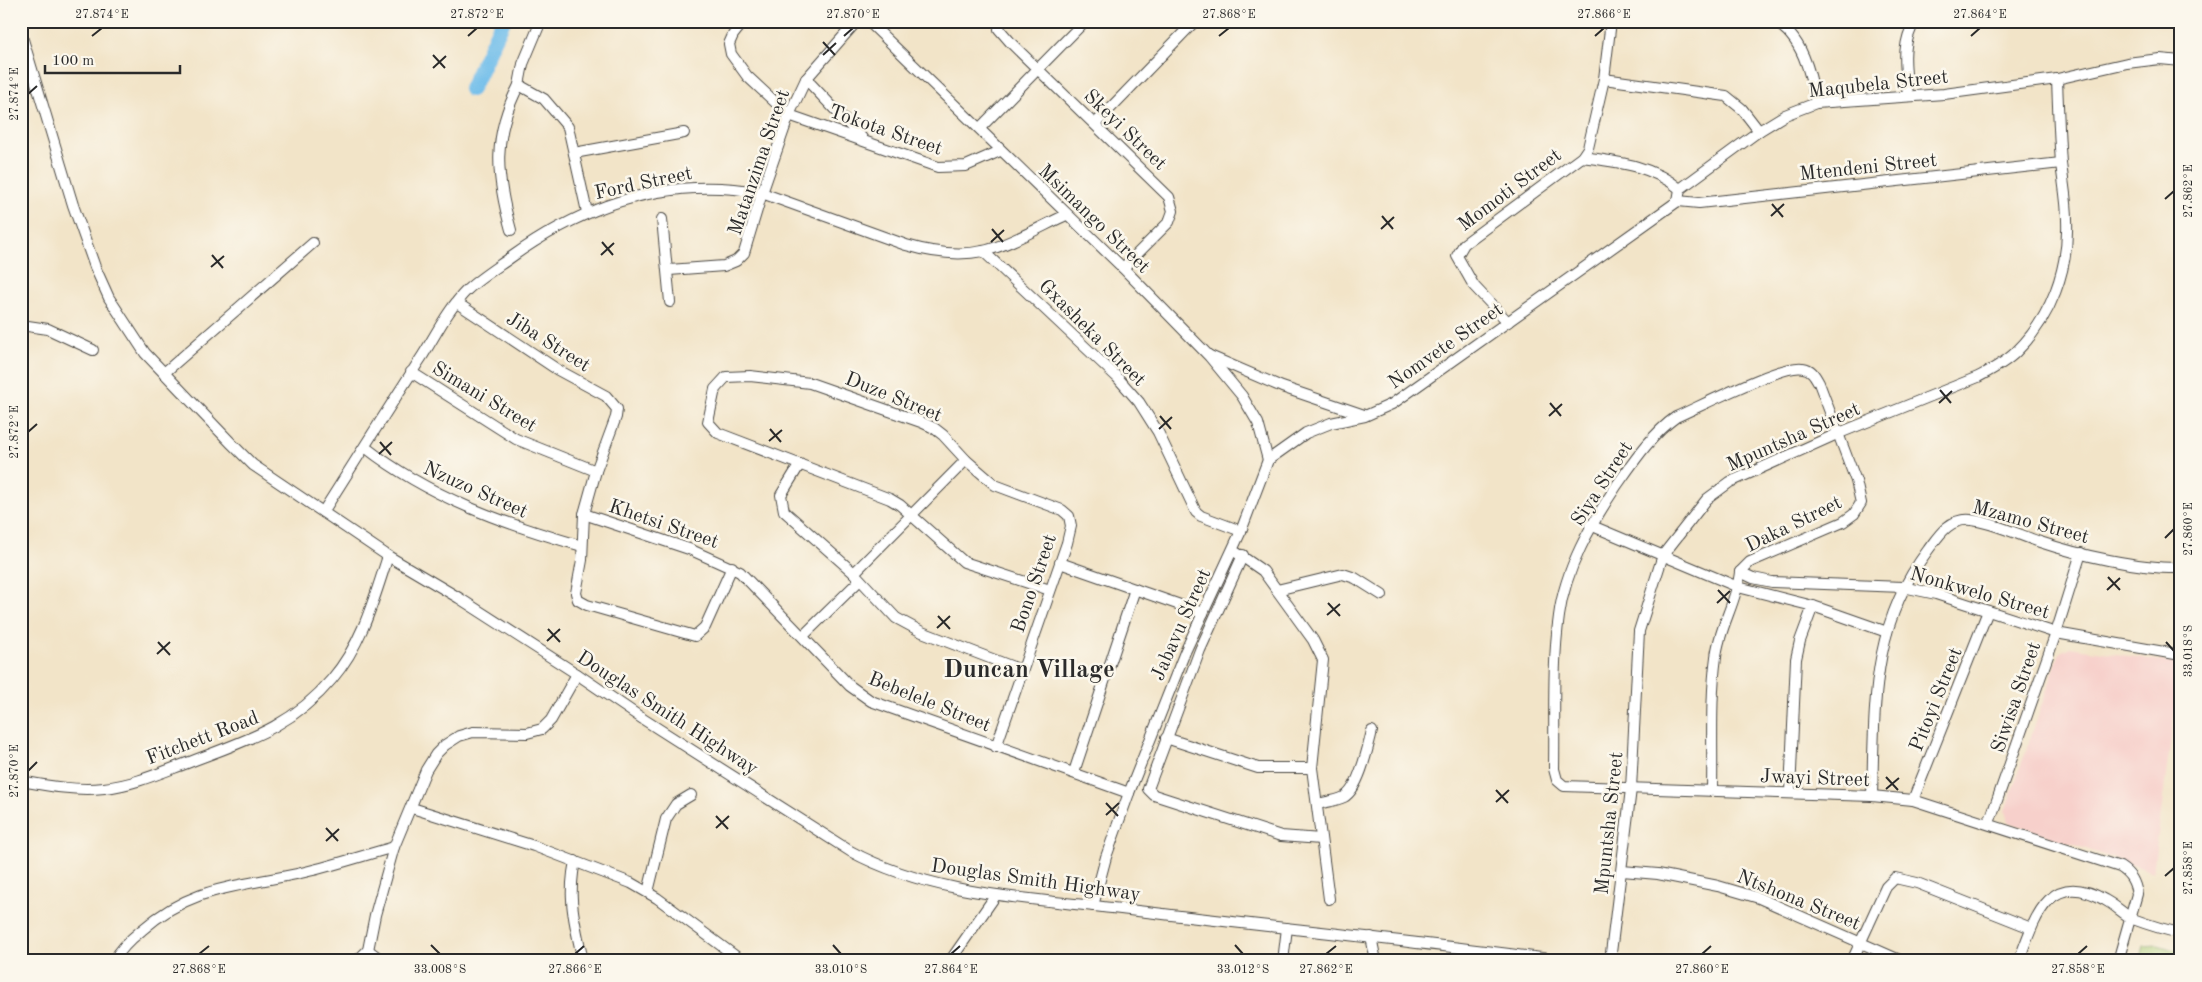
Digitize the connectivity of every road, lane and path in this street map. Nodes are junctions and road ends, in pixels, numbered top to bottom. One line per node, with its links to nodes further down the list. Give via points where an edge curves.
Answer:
1 (541, 21): 17 (street, via 523,64)
2 (744, 21): 20 (street, via 733,35 731,54 747,76)
3 (857, 21): 14 (street, Matanzima Street)
4 (868, 21): 22 (street, Msimango Street)
5 (1001, 21): 13 (street, Skeyi Street, via 999,29 1002,33)
6 (1195, 21): 21 (street)
7 (1611, 21): 15 (street, Momoti Street)
8 (1773, 21): 19 (street, via 1789,35 1803,55 1811,72)
9 (1915, 21): 18 (street, via 1904,51)
10 (1084, 22): 13 (street)
11 (21, 33): 48 (street, Douglas Smith Highway, via 95,267 131,335)
12 (2181, 61): 16 (street, Maqubela Street, via 2160,59 2127,63)
13 (1039, 69): 21 (street, Skeyi Street); 22 (street)
14 (806, 79): 20 (street, Matanzima Street); 25 (street)
15 (1604, 79): 23 (street, via 1726,96); 28 (street, Momoti Street, via 1590,142)
16 (2056, 79): 18 (street, Maqubela Street); 29 (street, Mpuntsha Street)
17 (519, 85): 27 (street, via 544,99 562,118 568,127); 36 (street, via 503,124 498,153 500,186)
18 (1908, 96): 19 (street, Maqubela Street)
19 (1816, 103): 23 (street, Maqubela Street)
20 (789, 115): 25 (street, Tokota Street); 31 (street, Matanzima Street)
21 (1095, 124): 39 (street, Skeyi Street, via 1160,186 1173,212 1169,222)
22 (980, 128): 26 (street, Msimango Street)
23 (1759, 130): 30 (street, Maqubela Street)
24 (684, 133): 27 (street)
25 (864, 140): 26 (street, Tokota Street, via 938,167 966,166)
26 (1000, 150): 34 (street, Msimango Street)
27 (574, 153): 33 (street)
28 (1582, 157): 30 (street, Momoti Street, via 1641,167 1665,177); 43 (street, Momoti Street, via 1487,226 1459,251 1458,261 1474,286)
29 (2061, 162): 32 (street, Mtendeni Street, via 1700,203); 50 (street, Mpuntsha Street, via 2068,221 2066,255 2060,281 2038,325 2016,352 1978,377)
30 (1680, 189): 32 (street)
31 (762, 193): 33 (street, Ford Street, via 738,188 693,188 628,199); 38 (street, Ford Street, via 928,251); 40 (street, Matanzima Street, via 749,244 741,258 724,266)
32 (1678, 201): 43 (street, Nomvete Street)
33 (587, 212): 42 (street, Ford Street, via 514,254 467,290)
34 (1066, 214): 38 (street, Ford Street); 39 (street, Msimango Street)
35 (662, 219): 40 (street)
36 (511, 230)
37 (313, 243): 48 (street)
38 (984, 251): 61 (street, Gxasheka Street, via 1117,377 1139,402 1158,432 1196,512)
39 (1123, 268): 46 (street, Msimango Street)
40 (669, 270): 41 (street)
41 (670, 302)
42 (457, 303): 47 (street, Ford Street); 55 (street, Jiba Street, via 558,370 612,401 617,413)
43 (1508, 322): 49 (street, Nomvete Street, via 1392,404)
44 (21, 325): 45 (street, via 48,329)
45 (93, 350)
46 (1209, 356): 49 (street, via 1282,387); 53 (street, Msimango Street, via 1254,415 1262,431)
47 (412, 372): 51 (street, Ford Street); 55 (street, Simani Street, via 516,439)
48 (166, 376): 56 (street, Douglas Smith Highway, via 253,465)
49 (1365, 416): 53 (street, via 1331,423 1306,433)
50 (1837, 434): 60 (street, Siya Street, via 1813,373 1803,368 1789,368 1676,416 1622,477); 65 (street, Mpuntsha Street, via 1730,482 1707,500); 71 (street, Daka Street, via 1861,498 1859,508 1843,522 1750,562)
51 (364, 446): 56 (street, Ford Street); 62 (street, Nzuzo Street, via 392,468 447,498 518,528)
52 (966, 460): 54 (street, Duze Street, via 934,428 824,386 750,376 726,377 715,389 708,422 714,430); 58 (street); 59 (street, Duze Street, via 1002,489 1062,510)
53 (1268, 460): 61 (street, Jabavu Street)
54 (800, 464): 58 (street, via 890,499); 72 (street, via 781,495 784,511)
55 (596, 470): 57 (street)
56 (324, 512): 66 (street, Douglas Smith Highway)
57 (584, 514): 62 (street); 69 (street, Khetsi Street)
58 (911, 515): 72 (street); 76 (street, via 964,562)
59 (1069, 516): 68 (street, Bono Street, via 1071,526)
60 (1590, 525): 65 (street); 94 (street, Siya Street, via 1567,584 1559,616 1554,769 1557,780)
61 (1241, 531): 63 (street, Jabavu Street)
62 (582, 546): 69 (street, via 576,593 578,600 690,636 705,627)
63 (1232, 550): 67 (street); 81 (street, Jabavu Street)
64 (2081, 553): 70 (street, Mzamo Street, via 2164,569); 73 (street, Mzamo Street, via 1973,520 1956,521 1940,533); 83 (street, Siwisa Street)
65 (1664, 555): 74 (street); 95 (street, Mpuntsha Street, via 1639,631)
66 (388, 556): 87 (street, Douglas Smith Highway); 93 (street, Fitchett Road, via 371,608 350,655 314,697 277,726 256,738 126,784 86,790)
67 (1243, 556): 77 (street, via 1263,571); 89 (street, via 1200,650)
68 (1060, 563): 75 (street); 76 (street, Bono Street)
69 (732, 567): 84 (street, Bebelele Street)
70 (2181, 568)
71 (1740, 572): 73 (street, Nonkwelo Street, via 1772,582); 74 (street, Daka Street)
72 (857, 576): 84 (street); 86 (street, via 896,618 908,626)
73 (1903, 586): 80 (street, Nonkwelo Street); 82 (street, Mzamo Street)
74 (1738, 587): 79 (street); 96 (street, Daka Street, via 1720,634 1715,658)
75 (1135, 589): 81 (street); 92 (street)
76 (1050, 590): 86 (street, Bono Street)
77 (1277, 590): 78 (street, via 1343,574 1356,578); 91 (street, via 1313,640 1323,660)
78 (1382, 595)
79 (1813, 606): 82 (street); 98 (street, via 1796,659)
80 (1988, 611): 83 (street, Nonkwelo Street); 101 (street, Pitoyi Street)
81 (1203, 613): 97 (street, Jabavu Street)
82 (1887, 632): 100 (street, Mzamo Street, via 1875,690)
83 (2056, 633): 85 (street, Nonkwelo Street); 104 (street, Siwisa Street)
84 (803, 636): 90 (street, Bebelele Street, via 863,697)
85 (2181, 655)
86 (1021, 670): 90 (street, Bono Street)
87 (577, 674): 103 (street, via 552,720 537,732 473,732 445,745 431,761); 110 (street, Douglas Smith Highway, via 643,720 873,863 920,881)
88 (1372, 731): 102 (street, via 1353,788 1344,797)
89 (1166, 738): 91 (street, via 1258,768); 105 (street, via 1147,786 1149,792 1281,836)
90 (996, 746): 92 (street, Bebelele Street)
91 (1312, 768): 102 (street)
92 (1074, 772): 97 (street, Bebelele Street)
93 (21, 781)
94 (1564, 786): 95 (street, Jwayi Street)
95 (1631, 789): 96 (street, Jwayi Street); 108 (street, Mpuntsha Street)
96 (1712, 791): 98 (street, Jwayi Street)
97 (1129, 793): 112 (street, Jabavu Street)
98 (1790, 793): 100 (street, Jwayi Street)
99 (691, 795): 109 (street, via 676,804 666,819)
100 (1872, 796): 101 (street, Jwayi Street)
101 (1913, 800): 104 (street, Jwayi Street)
102 (1317, 804): 105 (street)
103 (412, 808): 106 (street); 107 (street)
104 (1989, 823): 113 (street, Jwayi Street, via 2120,867 2136,884)
105 (1322, 839): 111 (street)
106 (394, 847): 119 (street); 120 (street, via 306,872 239,883 182,902 155,918)
107 (575, 861): 109 (street); 123 (street, via 570,902)
108 (1622, 871): 118 (street, Ntshona Street, via 1658,874 1759,898); 129 (street, Mpuntsha Street)
109 (648, 892): 124 (street)
110 (996, 895): 112 (street, Douglas Smith Highway); 125 (street)
111 (1329, 899)
112 (1093, 906): 114 (street, Douglas Smith Highway)
113 (2132, 918): 115 (street, via 2104,899 2074,889 2060,891 2051,897); 116 (street); 133 (street)
114 (1287, 928): 117 (street, Douglas Smith Highway); 126 (street)
115 (2031, 928): 118 (street, via 1917,883 1895,878 1886,887); 132 (street)
116 (2181, 933)
117 (1371, 937): 127 (street); 128 (street, Douglas Smith Highway)
118 (1859, 942): 130 (street); 131 (street, Ntshona Street)
119 (368, 950): 121 (street); 122 (street)
120 (114, 961)
121 (358, 961)
122 (383, 961)
123 (583, 961)
124 (742, 961)
125 (950, 961)
126 (1283, 961)
127 (1376, 961)
128 (1563, 961)
129 (1610, 961)
130 (1852, 961)
131 (1902, 961)
132 (2020, 961)
133 (2118, 961)

